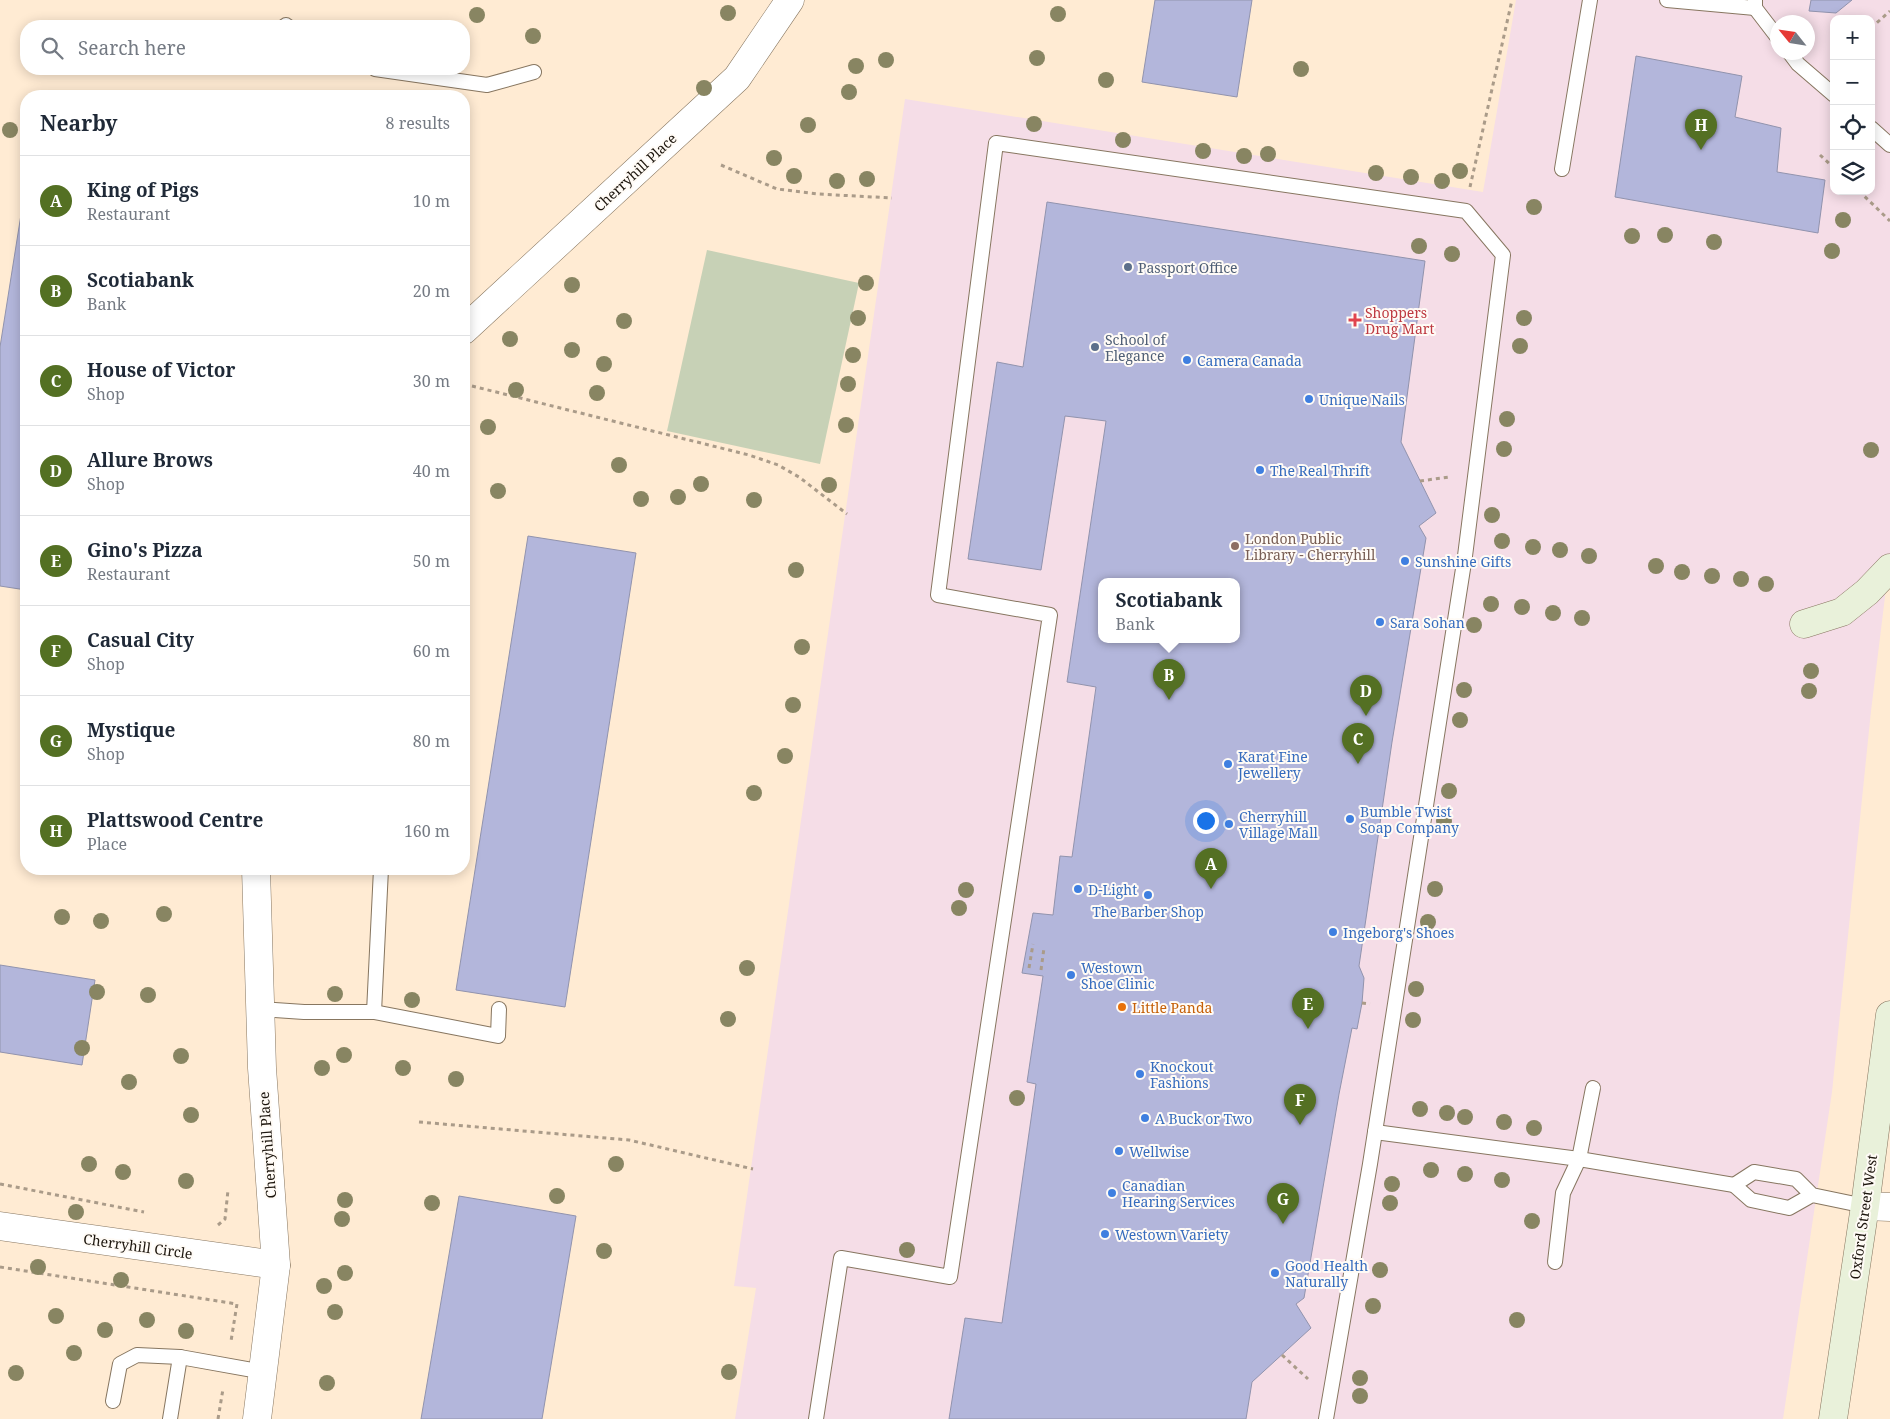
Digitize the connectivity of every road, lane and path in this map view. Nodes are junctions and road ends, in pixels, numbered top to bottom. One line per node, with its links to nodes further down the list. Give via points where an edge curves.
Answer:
1 (790, 0): 23 (street, Cherryhill Place, via 737,78)
2 (1512, 0): 19 (path)
3 (1590, 0): 18 (lane)
4 (1668, 0): 5 (lane)
5 (1755, 4): 8 (lane)
6 (1890, 12): 7 (path)
7 (1875, 25)
8 (1770, 26)
9 (1795, 60): 12 (lane)
10 (534, 72): 11 (lane, via 487,85)
11 (440, 75)
12 (1830, 92)
13 (1875, 132): 14 (lane)
14 (1890, 145)
15 (1820, 156): 17 (path)
16 (721, 165): 21 (path, via 777,189)
17 (1830, 165)
18 (1562, 169)
19 (1469, 192)
20 (1862, 195): 22 (path)
21 (892, 198)
22 (1890, 221)
23 (470, 324)
24 (472, 386): 25 (path, via 749,455 778,465 799,477)
25 (847, 514)
26 (1890, 568): 27 (main road, via 1868,592 1842,612)
27 (1804, 624)
28 (256, 875): 34 (street, Cherryhill Place)
29 (383, 875): 36 (lane)
30 (1032, 944): 32 (path)
31 (1044, 948): 33 (path)
32 (1029, 968)
33 (1041, 970)
34 (260, 1009): 36 (lane); 52 (street, Cherryhill Place)
35 (499, 1009): 36 (lane, via 498,1036)
36 (374, 1012)
37 (1890, 1014): 47 (main road, Oxford Street West)
38 (1594, 1088): 41 (lane)
39 (419, 1122): 42 (path, via 629,1140)
40 (1375, 1132): 41 (lane); 61 (lane, via 1465,556 1503,255 1466,211 996,142 938,595 1050,614 950,1277 841,1258); 62 (lane)
41 (1579, 1159): 44 (lane); 51 (lane, via 1564,1193)
42 (753, 1169)
43 (0, 1184): 48 (path)
44 (1734, 1185): 46 (lane, via 1751,1200 1789,1208); 46 (lane, via 1754,1172 1796,1179)
45 (228, 1190): 50 (path, via 225,1219)
46 (1812, 1195): 47 (lane)
47 (1878, 1207): 63 (main road, Oxford Street West)
48 (149, 1213)
49 (0, 1226): 52 (street, Cherryhill Circle)
50 (217, 1226)
51 (1556, 1262)
52 (276, 1265): 56 (street, Cherryhill Place)
53 (0, 1267): 55 (path, via 237,1304)
54 (180, 1357): 55 (lane); 57 (lane, via 137,1355 120,1364); 58 (lane)
55 (227, 1364): 56 (lane); 59 (path)
56 (263, 1372): 60 (street, Cherryhill Place)
57 (113, 1401)
58 (170, 1419)
59 (218, 1419)
60 (257, 1419)
61 (816, 1419)
62 (1326, 1419)
63 (1833, 1419)

